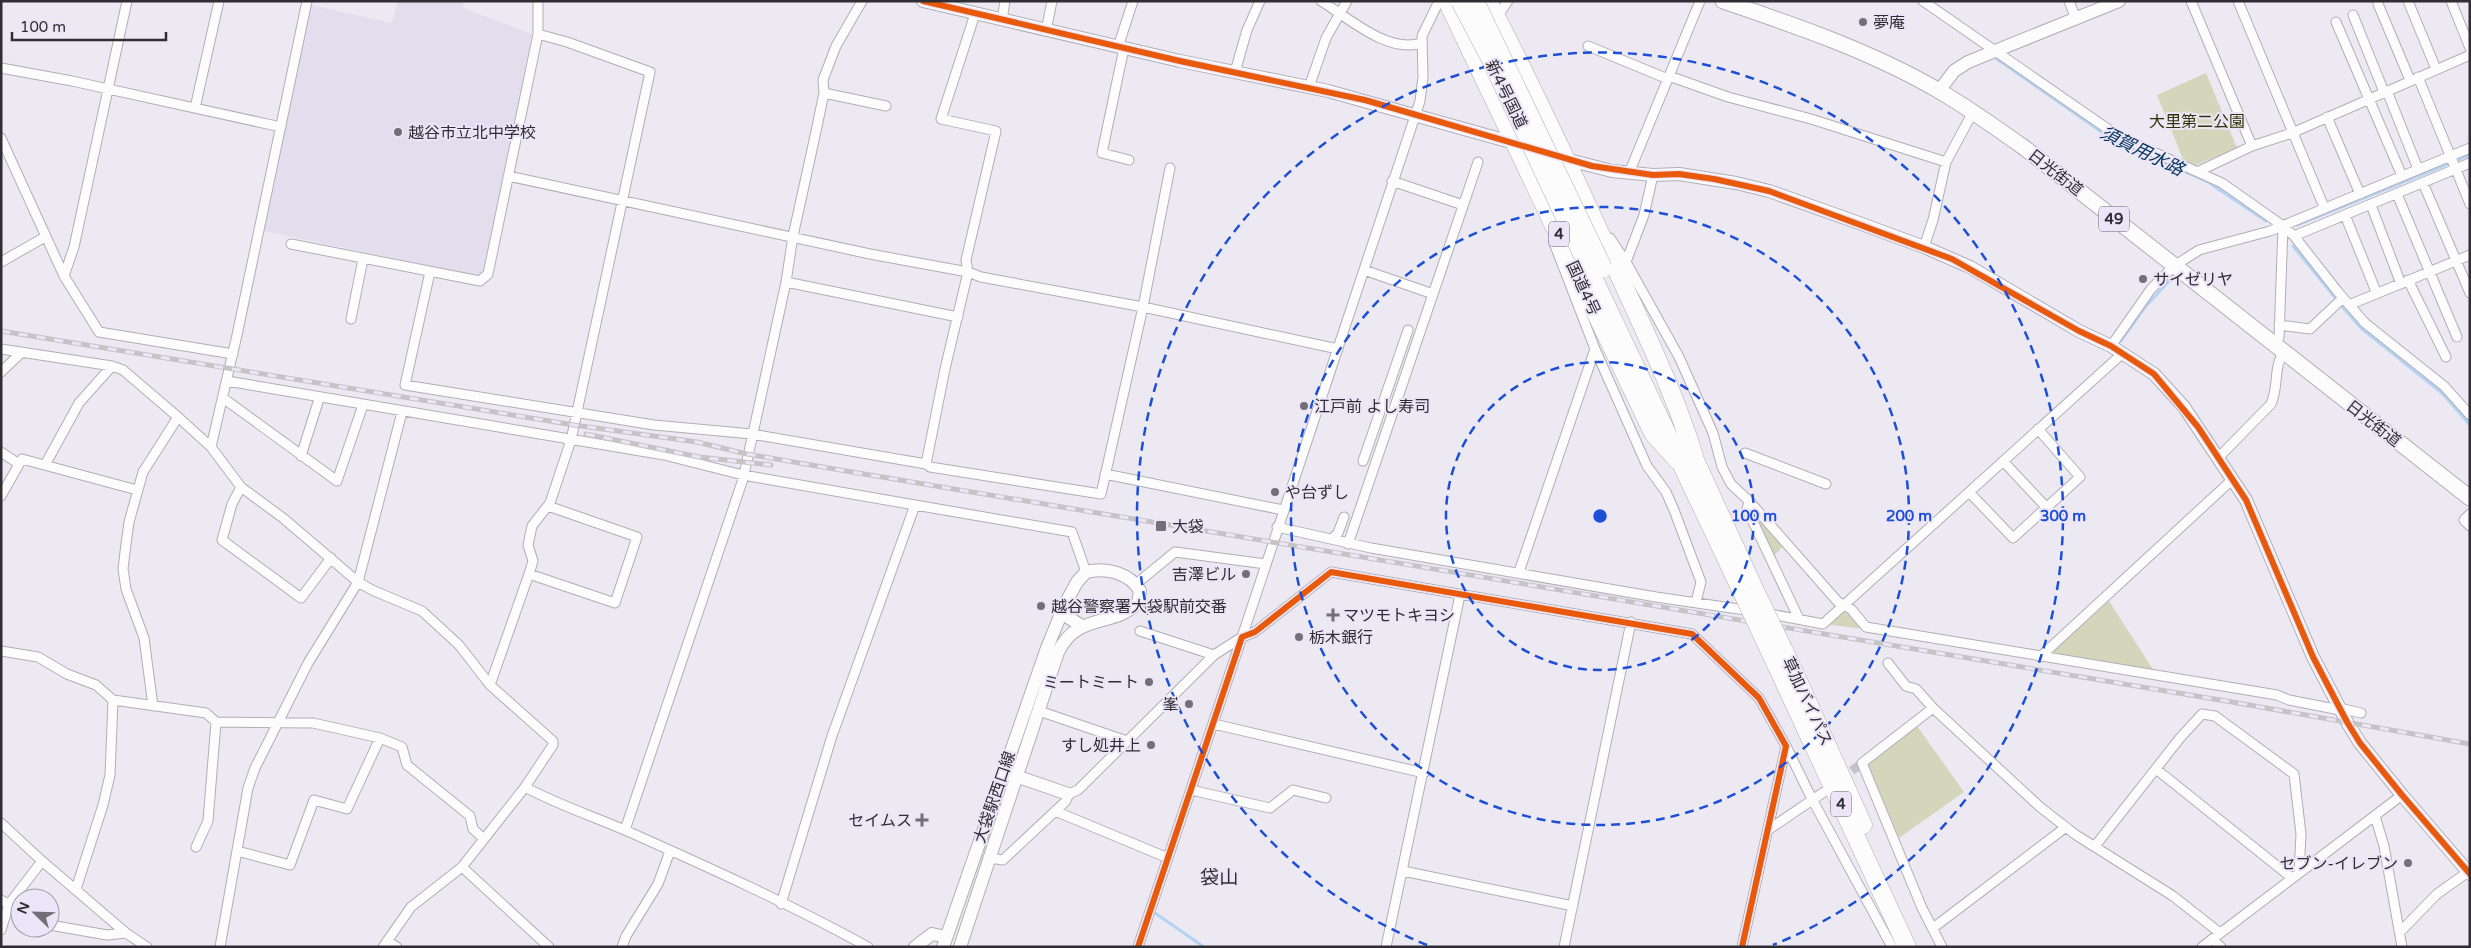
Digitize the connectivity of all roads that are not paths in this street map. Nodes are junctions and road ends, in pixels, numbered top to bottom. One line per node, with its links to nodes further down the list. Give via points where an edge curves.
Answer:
1 (127, 1): 50 (street)
2 (218, 1): 56 (street)
3 (307, 1): 60 (street)
4 (538, 1): 37 (street)
5 (862, 1): 53 (street, via 836,46 823,80)
6 (923, 1): 29 (street)
7 (1005, 1): 34 (street)
8 (1052, 1): 36 (street)
9 (1133, 1): 40 (street)
10 (1260, 1): 46 (street, via 1247,30)
11 (1321, 1): 30 (street)
12 (1348, 1): 30 (street)
13 (1439, 1): 38 (street)
14 (1447, 1): 63 (highway, 国道4号 / 4)
15 (1460, 1): 106 (highway, 新4号国道 / 4, bridge)
16 (1475, 1): 106 (highway, 新4号国道 / 4, bridge)
17 (1488, 1): 32 (highway, 4)
18 (1508, 1): 32 (street)
19 (1700, 1): 47 (street)
20 (1722, 1): 51 (main road, 日光街道 / 49, via 1839,43)
21 (1923, 1): 42 (street)
22 (2069, 1): 33 (street)
23 (2119, 1): 33 (street)
24 (2191, 1): 64 (street)
25 (2238, 1): 61 (street)
26 (2408, 1): 45 (street)
27 (2451, 1): 41 (street)
28 (2378, 4): 48 (street)
29 (975, 14): 34 (street); 108 (street, via 941,119 996,131 966,260)
30 (1341, 14): 38 (street, via 1394,44 1411,46); 49 (street, via 1326,38)
31 (2353, 15): 52 (street)
32 (1497, 17): 69 (highway, 4)
33 (2076, 19): 42 (street)
34 (1002, 20): 36 (street)
35 (2336, 22): 54 (street)
36 (1046, 30): 40 (street)
37 (538, 34): 79 (street); 85 (street, via 650,72)
38 (1421, 43): 58 (street, via 1422,93)
39 (1588, 46): 47 (street)
40 (1121, 47): 46 (street); 68 (street, via 1102,153)
41 (2470, 48)
42 (1996, 52): 51 (street, via 1954,70); 76 (street, via 2118,136)
43 (2470, 55): 45 (street)
44 (1, 68): 50 (street)
45 (2436, 69): 48 (street)
46 (1235, 72): 49 (street)
47 (1669, 78): 71 (street); 77 (street)
48 (2414, 79): 52 (street); 67 (street)
49 (1309, 87): 58 (street)
50 (108, 89): 56 (street); 110 (street, via 74,247)
51 (1939, 91): 57 (main road, 日光街道 / 49)
52 (2385, 91): 54 (street); 73 (street)
53 (824, 93): 55 (street); 94 (street)
54 (2369, 99): 59 (street); 80 (street)
55 (886, 106)
56 (195, 108): 60 (street)
57 (1973, 112): 71 (street); 104 (main road, 日光街道 / 49, via 2026,149)
58 (1416, 114): 63 (street); 81 (street)
59 (2327, 117): 61 (street); 83 (street)
60 (281, 126): 129 (street)
61 (2292, 133): 64 (street); 90 (street)
62 (1, 138): 66 (street)
63 (1515, 144): 69 (street); 93 (highway, 国道4号 / 4)
64 (2252, 146): 76 (street)
65 (2470, 148): 67 (street)
66 (4, 151): 96 (street)
67 (2450, 156): 73 (street); 74 (street)
68 (1129, 160)
69 (1567, 160): 77 (street); 89 (highway, 4)
70 (1478, 162): 87 (street)
71 (1946, 162): 98 (street)
72 (2470, 163): 74 (street)
73 (2418, 169): 80 (street)
74 (2455, 169): 82 (street); 86 (street)
75 (1169, 172): 117 (street)
76 (2199, 172): 92 (street, via 2222,183)
77 (1629, 173): 78 (street)
78 (1653, 175): 98 (street, via 1714,178 1769,191); 103 (street, via 1644,215)
79 (508, 176): 85 (street); 107 (street, via 488,274 480,281)
80 (2402, 176): 83 (street)
81 (1392, 181): 87 (street); 105 (street)
82 (2423, 183): 84 (street); 101 (street)
83 (2360, 194): 90 (street)
84 (2397, 194): 88 (street); 109 (street)
85 (622, 200): 94 (street); 141 (street)
86 (2470, 204)
87 (1463, 205): 114 (street)
88 (2371, 205): 91 (street); 112 (street)
89 (1588, 207): 103 (street, via 1595,208); 152 (highway, 4, via 1680,411)
90 (2324, 207): 92 (street)
91 (2345, 215): 95 (street); 115 (street)
92 (2282, 226): 95 (street); 104 (street, via 2199,250); 120 (street)
93 (1557, 230): 127 (street, via 1554,244); 152 (highway, 国道4号 / 4, via 1654,433)
94 (792, 236): 108 (street); 111 (street)
95 (2294, 236): 116 (street)
96 (45, 237): 102 (street); 110 (street)
97 (292, 244): 100 (street)
98 (1924, 247): 123 (street, via 1970,267 2071,327)
99 (2470, 255): 101 (street)
100 (364, 259): 107 (street); 119 (street)
101 (2456, 261): 109 (street); 113 (street)
102 (1, 262)
103 (1626, 262): 167 (street, via 1679,357 1713,432 1722,466 1731,484)
104 (2174, 266): 123 (street, via 2140,304); 124 (main road, 日光街道 / 49)
105 (1364, 270): 114 (street); 126 (street)
106 (1597, 270): 152 (highway, 新4号国道 / 4)
107 (430, 272): 141 (street, via 406,385)
108 (968, 272): 117 (street); 118 (street)
109 (2429, 272): 112 (street); 122 (street)
110 (64, 276): 129 (street, via 99,332)
111 (786, 282): 118 (street); 145 (street)
112 (2405, 282): 115 (street); 131 (street)
113 (2470, 293)
114 (1433, 294): 139 (street)
115 (2377, 294): 116 (street)
116 (2346, 302): 120 (street, via 2310,330); 142 (street, via 2365,323 2444,386)
117 (1143, 307): 126 (street); 158 (street)
118 (958, 317): 156 (street)
119 (351, 319)
120 (2279, 325): 124 (street)
121 (1408, 330): 138 (street)
122 (2457, 337)
123 (2111, 346): 130 (street)
124 (2279, 348): 151 (street, via 2275,396 2271,404); 166 (main road, 日光街道 / 49)
125 (1, 349): 128 (street)
126 (1338, 349): 171 (street)
127 (1595, 349): 181 (street); 186 (street, via 1647,466 1666,492 1674,510 1702,582)
128 (22, 352): 132 (street); 133 (street)
129 (233, 354): 134 (street)
130 (2123, 354): 144 (street); 151 (street, via 2154,374 2170,390)
131 (2446, 357)
132 (112, 366): 143 (street, via 123,370); 157 (street, via 79,403)
133 (1, 372)
134 (226, 382): 135 (street); 136 (street)
135 (223, 398): 147 (street); 150 (street)
136 (319, 398): 137 (street); 150 (street)
137 (363, 405): 140 (street); 150 (street, via 337,481)
138 (1382, 406): 139 (street); 153 (street)
139 (1393, 410): 177 (street)
140 (402, 412): 146 (street); 183 (street)
141 (577, 413): 145 (street, via 654,425); 146 (street)
142 (2470, 415)
143 (178, 417): 147 (street); 163 (street, via 143,472)
144 (2038, 430): 154 (street); 170 (street, via 2080,477)
145 (752, 434): 156 (street); 159 (street)
146 (571, 440): 159 (street, via 664,455); 169 (street)
147 (211, 447): 162 (street)
148 (1, 452): 155 (street)
149 (1745, 454): 161 (street)
150 (301, 456)
151 (2219, 457): 160 (street)
152 (1686, 458): 198 (highway, 草加バイパス / 4, bridge)
153 (1363, 461)
154 (2003, 461): 164 (street); 170 (street)
155 (19, 464): 157 (street, via 22,459); 165 (street)
156 (926, 464): 158 (street, via 1101,494)
157 (46, 465): 163 (street)
158 (1105, 474): 171 (street)
159 (743, 475): 168 (street); 228 (street)
160 (2233, 479): 197 (street); 204 (street, via 2246,500 2313,657)
161 (1826, 484)
162 (241, 487): 178 (street); 178 (street, via 232,504 222,540 301,598)
163 (137, 490): 202 (street, via 123,569 126,589 144,638)
164 (1969, 492): 170 (street, via 2013,538); 187 (street)
165 (1, 496)
166 (2470, 498)
167 (1749, 501): 187 (street); 189 (street, via 1747,509)
168 (915, 505): 180 (street, via 1072,532); 244 (street, via 832,736)
169 (548, 506): 182 (street, via 532,526 528,545 532,561); 182 (street, via 637,537 615,603)
170 (2046, 508)
171 (1283, 510): 175 (street)
172 (2470, 514): 174 (street, via 2464,520)
173 (1344, 517): 176 (street)
174 (2470, 526)
175 (1277, 527): 176 (street); 179 (street)
176 (1332, 539): 177 (street)
177 (1348, 544): 181 (street)
178 (331, 558): 183 (street)
179 (1266, 564): 184 (street, via 1175,552); 193 (street)
180 (1086, 572): 184 (street, via 1105,570 1124,575); 188 (street)
181 (1519, 572): 186 (street)
182 (529, 574): 200 (street)
183 (358, 582): 200 (street, via 422,611 459,644); 208 (street, via 308,663)
184 (1136, 584): 191 (street, via 1140,597 1134,606)
185 (1460, 595): 190 (street); 193 (street, via 1331,572 1256,632); 215 (street)
186 (1696, 602): 189 (street)
187 (1843, 605): 189 (street, via 1823,624); 197 (street, via 1851,609 1866,627)
188 (1061, 613): 191 (street); 194 (street)
189 (1799, 619)
190 (1631, 622): 212 (street, via 1692,634 1760,698); 245 (street)
191 (1082, 626): 194 (street)
192 (1140, 631): 196 (street)
193 (1242, 636): 196 (street); 209 (street)
194 (1052, 650): 205 (street, 大袋駅西口線); 214 (street, 大袋駅西口線)
195 (1, 651): 201 (street, via 38,657 67,674 96,685)
196 (1214, 655): 211 (street)
197 (2040, 656): 204 (street, via 2276,695)
198 (1782, 662): 268 (highway, 草加バイパス / 4); 269 (highway, 草加バイパス / 4)
199 (1888, 663): 203 (street, via 1906,686 1916,688)
200 (490, 685): 217 (street, via 552,741 553,745)
201 (113, 700): 202 (street); 242 (street, via 110,775 104,805)
202 (153, 706): 207 (street, via 206,713)
203 (1933, 708): 227 (street); 247 (street, via 1862,763)
204 (2339, 709): 206 (street); 221 (street, via 2360,743)
205 (1039, 711): 211 (street); 216 (street, 大袋駅西口線)
206 (2361, 713)
207 (216, 722): 208 (street); 232 (street, via 208,821)
208 (278, 723): 210 (street, via 313,723); 233 (street, via 248,788)
209 (1214, 724): 215 (street); 218 (street)
210 (380, 738): 230 (street, via 402,747 407,765 470,816 473,829); 233 (street, via 347,809 314,800 290,865)
211 (1127, 742): 220 (street, via 1078,790)
212 (1786, 746): 223 (street); 229 (street)
213 (2156, 769): 231 (street); 241 (street); 241 (street, via 2202,714 2215,716 2294,774 2301,834)
214 (1003, 771): 216 (street); 253 (street, 大袋駅西口線)
215 (1424, 773): 239 (street)
216 (1018, 776): 220 (street); 235 (street, 大袋駅西口線)
217 (525, 787): 228 (street); 230 (street)
218 (1192, 790): 222 (street, via 1270,808 1293,790); 236 (street)
219 (1824, 792): 223 (street)
220 (1068, 794): 224 (street, via 1066,801)
221 (2402, 795): 225 (street); 240 (street)
222 (1326, 798)
223 (1812, 799): 229 (street); 267 (street)
224 (1055, 811): 235 (street, via 1003,860); 236 (street)
225 (2375, 816): 241 (street); 249 (street)
226 (1, 823): 237 (street)
227 (2066, 827): 231 (street); 247 (street)
228 (625, 830): 234 (street)
229 (1768, 830): 266 (street)
230 (484, 839): 238 (street)
231 (2095, 846): 251 (street, via 2172,896)
232 (196, 847)
233 (237, 850): 257 (street)
234 (670, 851): 244 (street); 259 (street, via 658,884)
235 (990, 858): 262 (street, 大袋駅西口線)
236 (1168, 858): 263 (street)
237 (42, 861): 242 (street); 243 (street)
238 (462, 867): 254 (street, via 411,907); 255 (street)
239 (1403, 871): 245 (street); 264 (street)
240 (2469, 873): 249 (street, via 2437,894)
241 (2296, 875): 251 (street)
242 (76, 889): 250 (street)
243 (5, 902): 248 (street)
244 (781, 904): 260 (street)
245 (1573, 906): 265 (street)
246 (60, 927): 250 (street, via 107,935)
247 (1933, 928): 270 (street)
248 (1, 930)
249 (2400, 932): 273 (street)
250 (126, 933): 256 (street)
251 (2220, 933): 252 (street)
252 (2212, 939): 271 (street); 272 (street)
253 (944, 942): 261 (street, via 932,934)
254 (385, 944): 258 (street)
255 (548, 946)
256 (147, 947)
257 (220, 947)
258 (397, 947)
259 (622, 947)
260 (868, 947)
261 (915, 947)
262 (960, 947)
263 (1138, 947)
264 (1386, 947)
265 (1564, 947)
266 (1742, 947)
267 (1892, 947)
268 (1907, 947)
269 (1920, 947)
270 (1942, 947)
271 (2202, 947)
272 (2221, 947)
273 (2402, 947)

